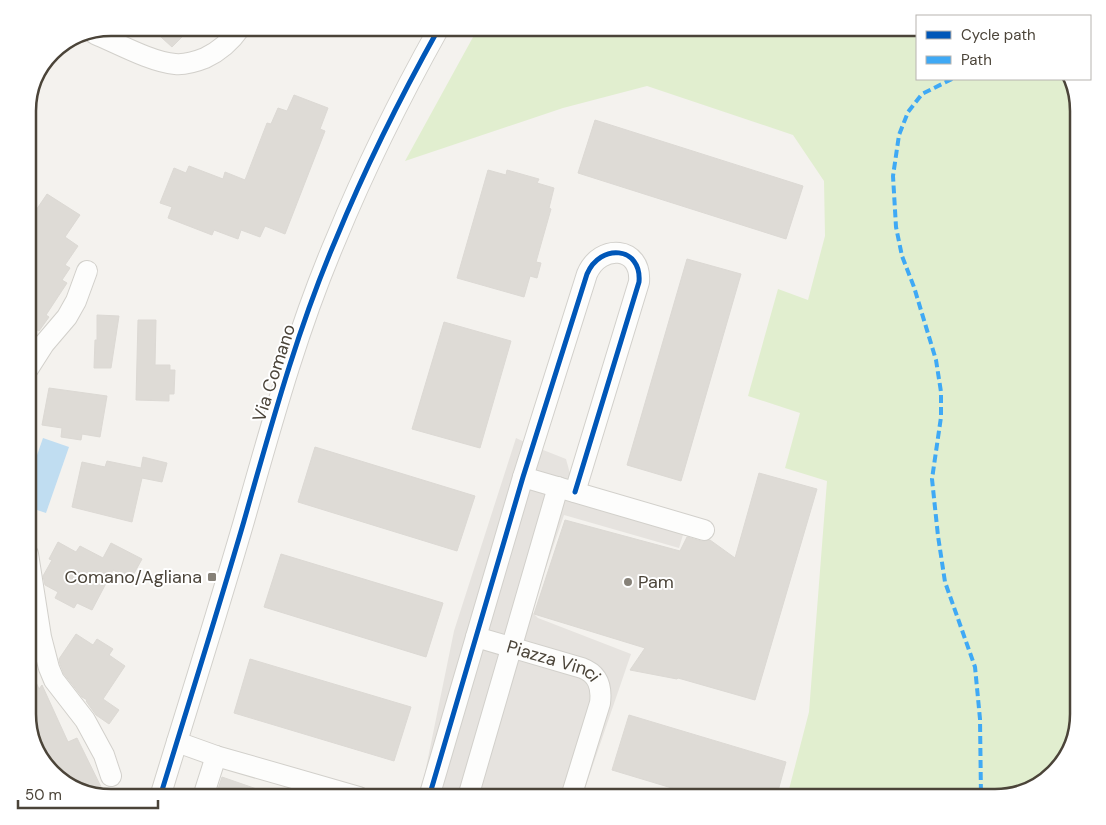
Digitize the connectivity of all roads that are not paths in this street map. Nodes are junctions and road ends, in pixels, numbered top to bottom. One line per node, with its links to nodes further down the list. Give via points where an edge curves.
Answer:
1 (233, 36): 3 (street, via 218,51 196,62 181,64 165,63)
2 (435, 36): 12 (street, Via Comano, via 389,120 335,240 311,303 289,366)
3 (103, 37)
4 (87, 271): 5 (street, via 67,317)
5 (36, 356)
6 (523, 477): 7 (street); 7 (street, via 590,268 603,255 622,253 636,264 640,282); 10 (street)
7 (566, 490): 8 (street); 11 (street)
8 (704, 530)
9 (36, 605): 14 (street, via 41,637 54,680 90,728)
10 (476, 637): 11 (street, Piazza Vinci); 18 (street)
11 (512, 647): 19 (street); 20 (street, Piazza Vinci, via 588,671 596,677 600,696 598,710)
12 (177, 742): 13 (street); 15 (street, Via Comano)
13 (216, 756): 16 (street); 17 (street)
14 (111, 776)
15 (163, 789)
16 (206, 789)
17 (328, 789)
18 (432, 789)
19 (471, 789)
20 (574, 789)

